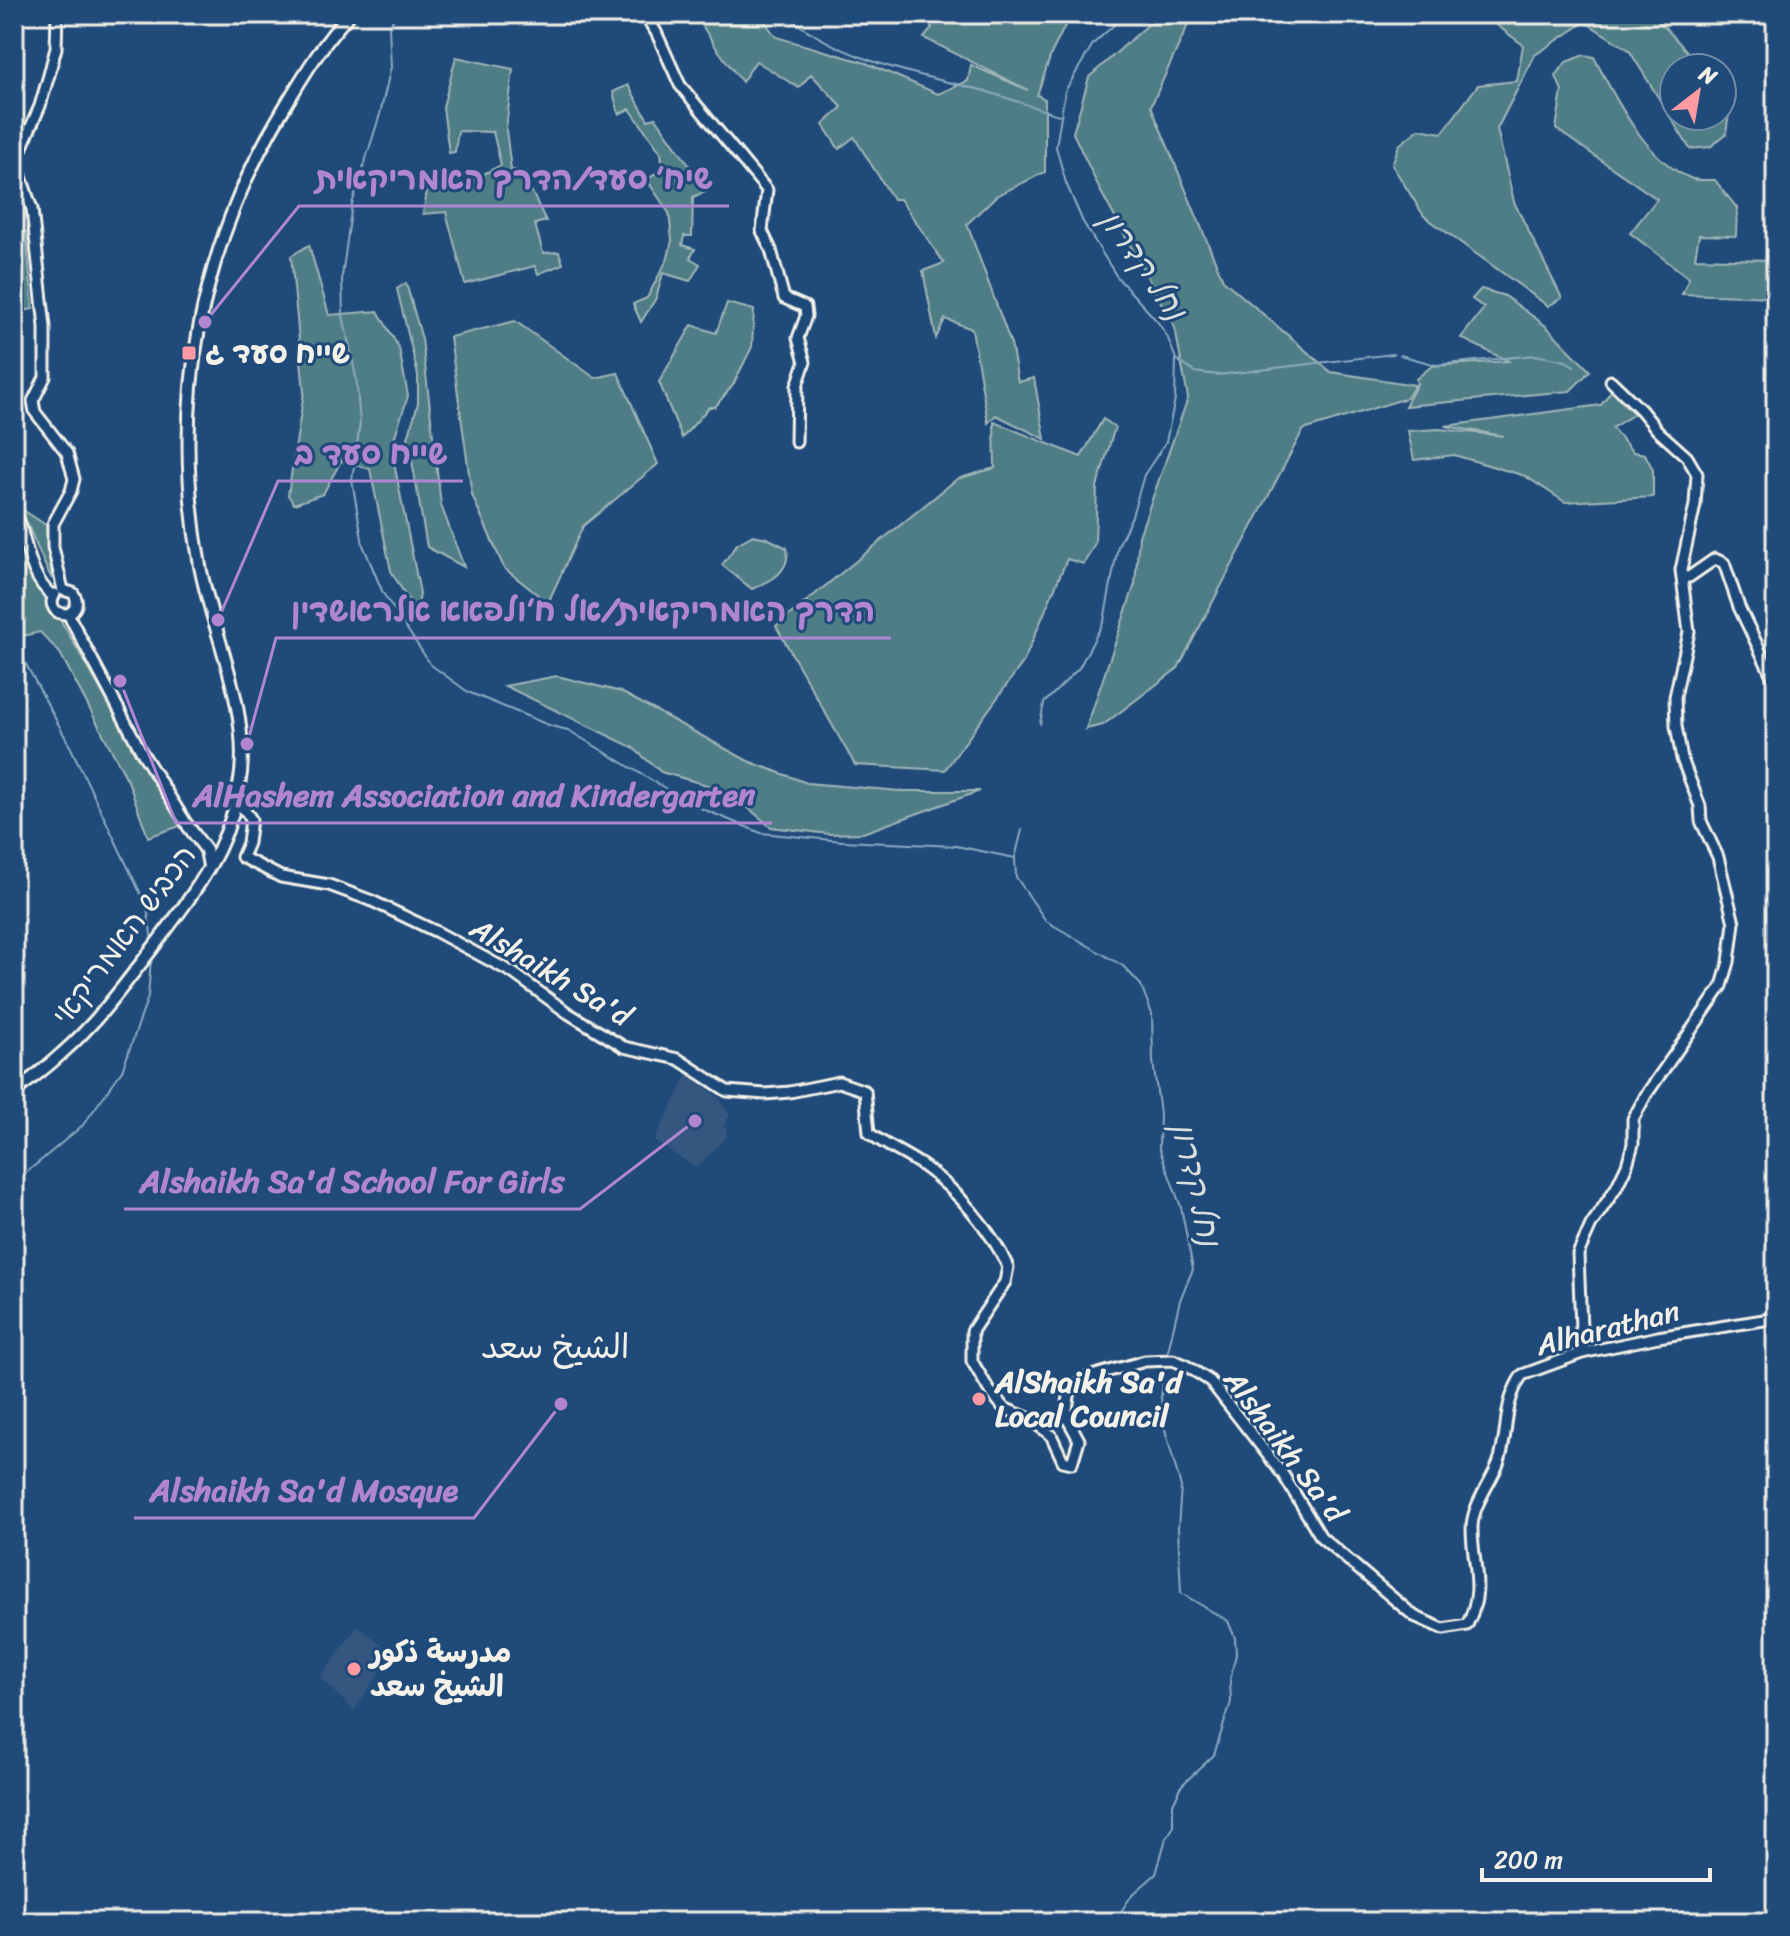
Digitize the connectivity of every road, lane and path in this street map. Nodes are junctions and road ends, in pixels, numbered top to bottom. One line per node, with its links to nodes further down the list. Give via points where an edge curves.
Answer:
1 (57, 14): 8 (street, via 56,48 18,168 32,209 45,327 45,377 33,401 40,420 67,453 74,479 53,524)
2 (350, 14): 12 (main road, הכביש האמריקאי, via 300,81 248,170 221,238 199,323 188,423 188,487 203,581 238,718 241,774)
3 (644, 14): 5 (street, via 680,85 767,190 762,231 780,289 784,298 805,307 798,338 805,362 797,386)
4 (1611, 381): 7 (street, via 1687,457 1697,474)
5 (796, 442)
6 (14, 515): 9 (street, via 38,580)
7 (1683, 577): 11 (street, via 1715,559 1724,563); 20 (street, via 1689,632 1675,697 1676,726 1701,821 1718,857 1733,936 1722,986 1633,1119 1627,1165 1578,1254)
8 (63, 590): 9 (street); 10 (street, via 76,598)
9 (53, 596): 10 (street, via 55,610)
10 (68, 614): 13 (street)
11 (1776, 684)
12 (234, 804): 14 (main road, הכביש האמריקאי); 21 (street, Alshaikh Sa'd, via 251,819 242,857 281,877 329,885 372,901 437,932 513,973 624,1047 678,1059 727,1091 790,1092 839,1082 865,1091 869,1133 925,1167 969,1208 1001,1252 1008,1267 1005,1282 972,1331 972,1361 1004,1408 1051,1435 1063,1461 1072,1463 1079,1440 1066,1416 1070,1390 1088,1377 1155,1359 1173,1360 1210,1381 1284,1476 1321,1537 1414,1616 1443,1629)
13 (188, 826): 14 (main road, via 215,843); 15 (main road)
14 (225, 836): 16 (main road, הכביש האמריקאי)
15 (203, 847): 16 (main road); 17 (main road)
16 (218, 852): 17 (main road, הכביש האמריקאי)
17 (209, 866): 18 (main road, הכביש האמריקאי, via 117,994 63,1053)
18 (14, 1092)
19 (1776, 1318): 20 (street, Alharathan)
20 (1582, 1353): 21 (street, Alharathan, via 1522,1375 1514,1387 1499,1461 1474,1514 1477,1593)
21 (1467, 1625)

